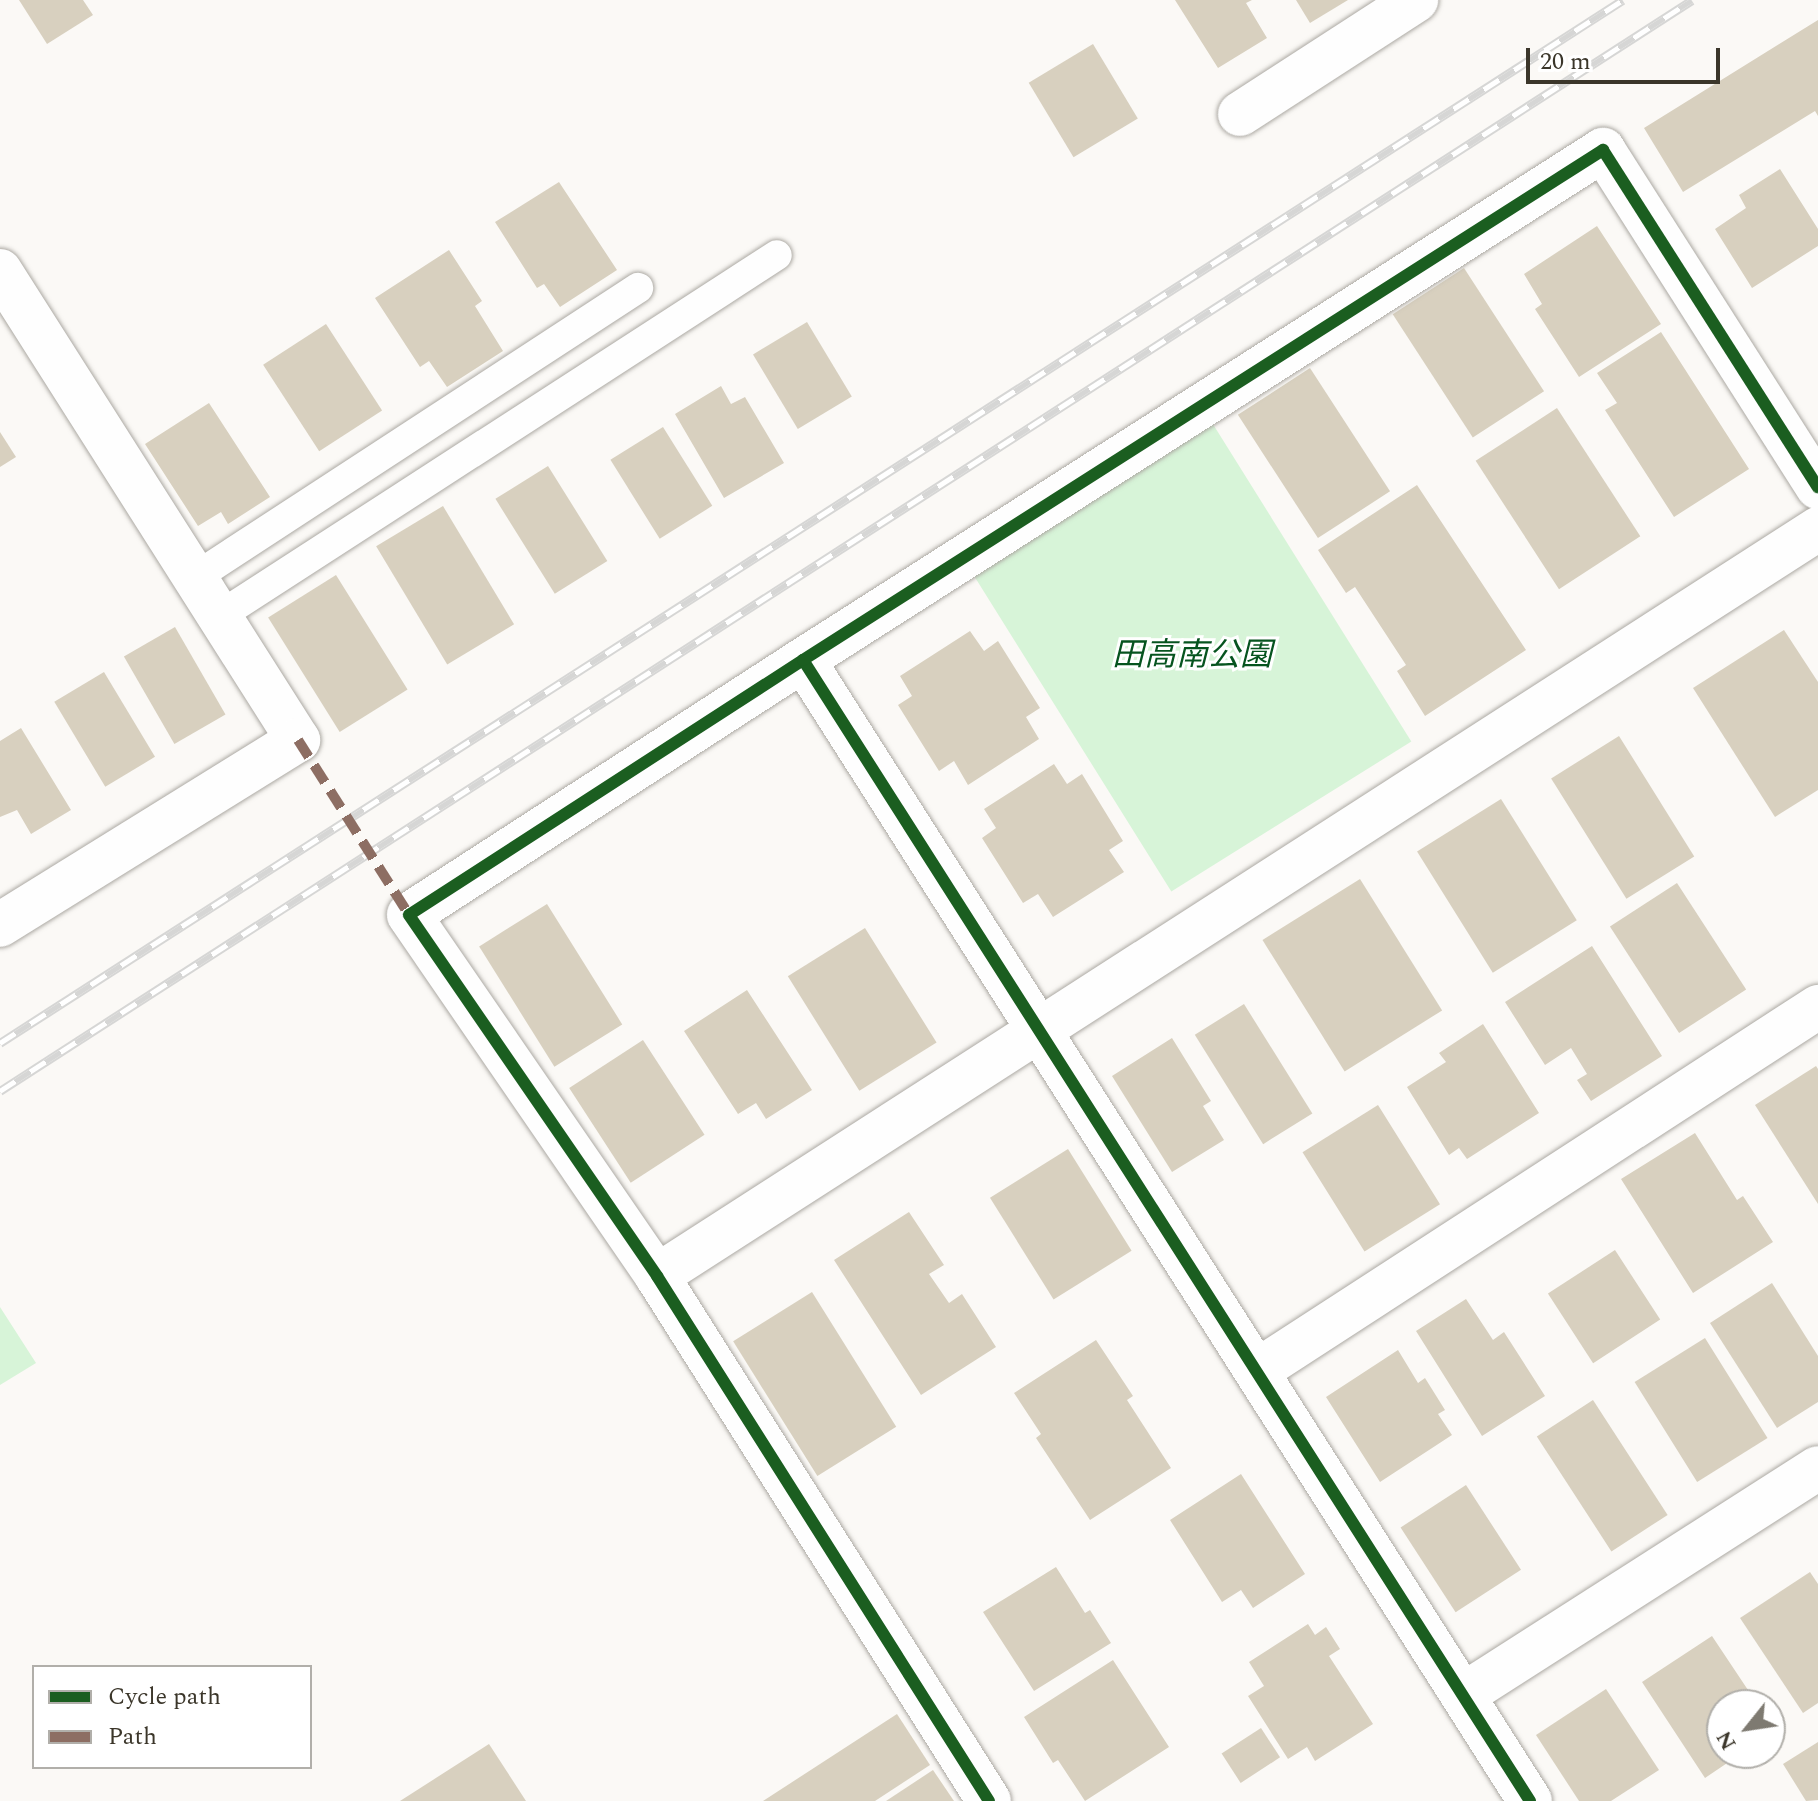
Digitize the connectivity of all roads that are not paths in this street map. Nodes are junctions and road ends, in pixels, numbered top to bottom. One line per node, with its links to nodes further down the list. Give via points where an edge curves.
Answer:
1 (1416, 0): 2 (street)
2 (1240, 114)
3 (777, 255): 9 (lane)
4 (0, 271): 8 (street)
5 (638, 288): 8 (lane)
6 (1818, 487): 10 (street, via 1603,150)
7 (1818, 529): 13 (street)
8 (197, 576): 9 (street)
9 (221, 615): 11 (street, via 298,740)
10 (803, 660): 13 (street); 14 (street, via 409,915)
11 (0, 925)
12 (1818, 1007): 15 (street)
13 (1039, 1030): 14 (street); 15 (street)
14 (657, 1276): 18 (street)
15 (1257, 1371): 17 (street)
16 (1818, 1468): 17 (street)
17 (1463, 1695): 19 (street)
18 (989, 1801)
19 (1530, 1801)

